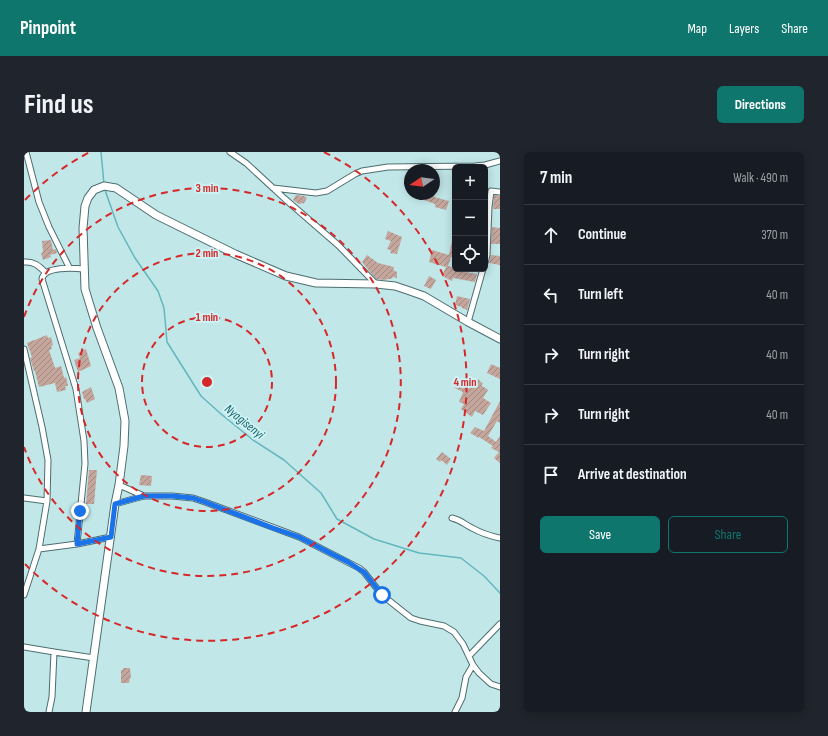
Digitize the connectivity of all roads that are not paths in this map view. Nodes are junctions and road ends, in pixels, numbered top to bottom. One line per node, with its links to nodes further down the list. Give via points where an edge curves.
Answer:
1 (26, 152): 8 (street, via 39,202)
2 (230, 152): 4 (street)
3 (500, 162): 4 (street, via 475,166 388,167 362,171 327,191 316,193)
4 (273, 188): 12 (street, via 338,245)
5 (500, 192): 6 (street, via 491,192)
6 (487, 236)
7 (24, 262): 10 (street, via 37,264)
8 (69, 267): 9 (street); 10 (street)
9 (84, 268): 12 (main road, via 85,206 94,190 104,186 116,188 156,215 286,276 316,283); 16 (main road, via 85,289 119,388 125,421)
10 (46, 272): 24 (street, via 42,279 76,389 84,441 85,464)
11 (482, 272): 13 (street)
12 (376, 284): 13 (main road, via 395,286 424,296)
13 (468, 322): 14 (main road)
14 (500, 338)
15 (24, 349): 19 (street, via 48,460)
16 (119, 485): 17 (street); 20 (main road)
17 (144, 496): 20 (street); 30 (street, via 193,498 299,537 364,572 382,595 411,618 444,626 454,632)
18 (24, 498): 19 (street)
19 (47, 501): 25 (street)
20 (115, 504): 22 (main road)
21 (452, 518): 23 (street, via 485,534)
22 (111, 537): 24 (street); 31 (main road)
23 (500, 538)
24 (77, 544): 25 (street)
25 (39, 549): 26 (street)
26 (24, 595)
27 (500, 624): 30 (street)
28 (24, 647): 29 (street)
29 (54, 652): 31 (street); 34 (street)
30 (469, 656): 32 (street)
31 (94, 658): 35 (main road)
32 (474, 665): 33 (street, via 488,682); 36 (street, via 466,677 462,698)
33 (500, 687)
34 (49, 712)
35 (86, 712)
36 (455, 712)

